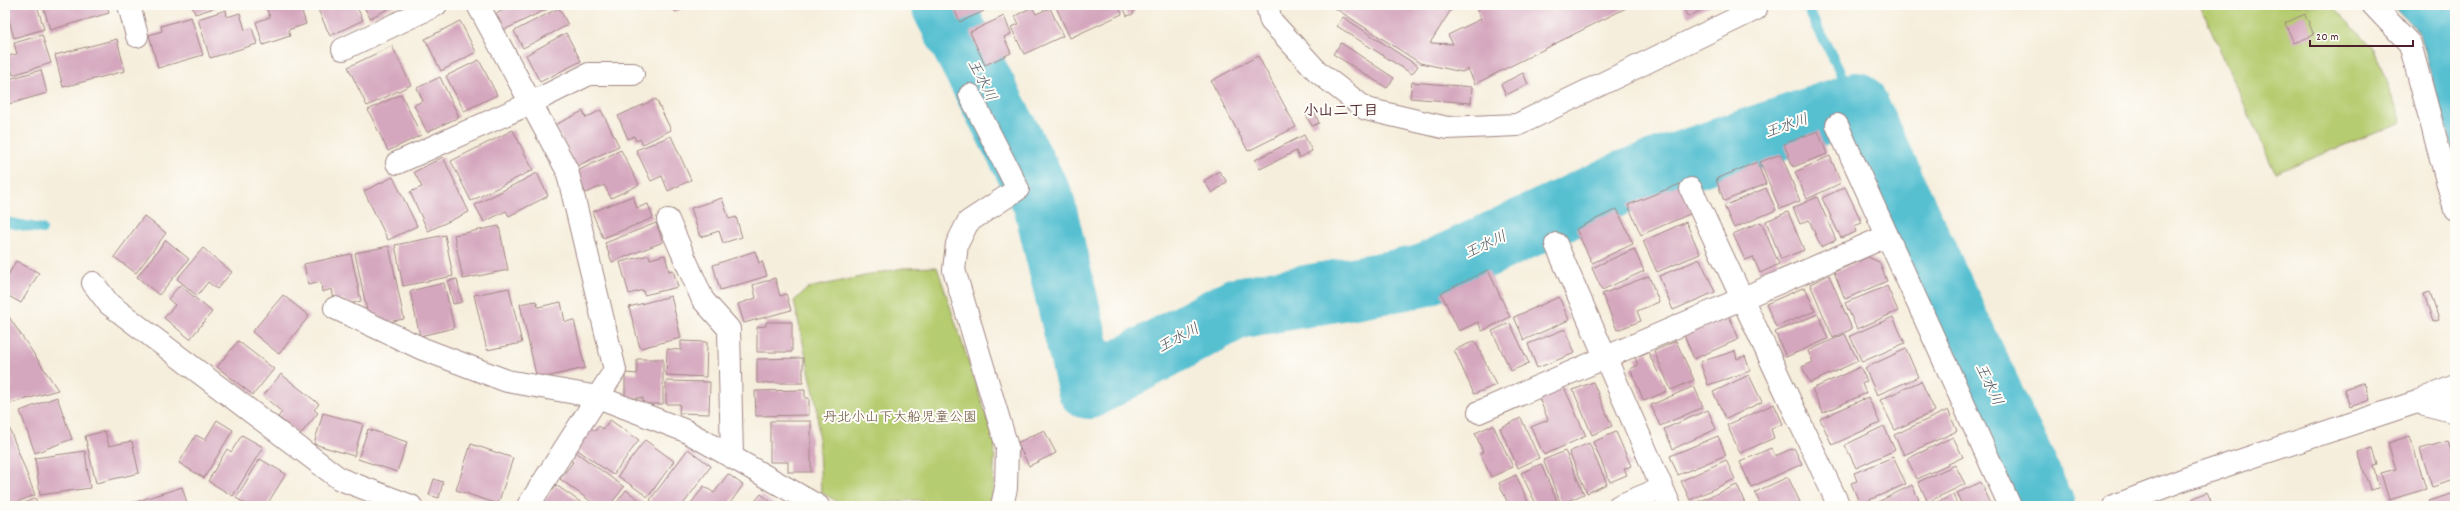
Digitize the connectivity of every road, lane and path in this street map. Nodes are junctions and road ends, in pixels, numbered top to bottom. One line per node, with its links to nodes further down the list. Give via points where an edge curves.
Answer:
1 (129, 5): 7 (street)
2 (478, 5): 11 (street)
3 (1267, 5): 4 (street, via 1272,21 1318,72 1366,109 1447,128 1517,125 1756,9)
4 (1754, 5)
5 (2373, 5): 15 (street, via 2410,44)
6 (432, 6): 8 (street)
7 (137, 36)
8 (344, 49)
9 (633, 74): 11 (street, via 589,74)
10 (970, 95): 33 (street, via 1018,189 968,222 957,244 954,270 1007,447 1006,488)
11 (531, 103): 13 (street); 24 (street, via 567,170 615,370)
12 (1837, 125): 17 (street)
13 (397, 163)
14 (1691, 189): 20 (street)
15 (2455, 210)
16 (668, 220): 28 (street, via 703,300 729,329)
17 (1887, 236): 20 (street); 36 (street)
18 (1556, 244): 22 (street)
19 (93, 283): 30 (street, via 108,304 340,479)
20 (1742, 299): 22 (street); 35 (street)
21 (335, 308): 24 (street, via 423,349 507,380)
22 (1606, 360): 26 (street); 29 (street)
23 (2455, 386): 25 (street)
24 (598, 397): 28 (street, via 686,431); 31 (street)
25 (2418, 402): 27 (street); 37 (street)
26 (1479, 412)
27 (2455, 412)
28 (732, 457): 32 (street)
29 (1666, 497): 34 (street)
30 (411, 506)
31 (528, 506)
32 (818, 506)
33 (1002, 506)
34 (1619, 506)
35 (1839, 506)
36 (2010, 506)
37 (2114, 506)

